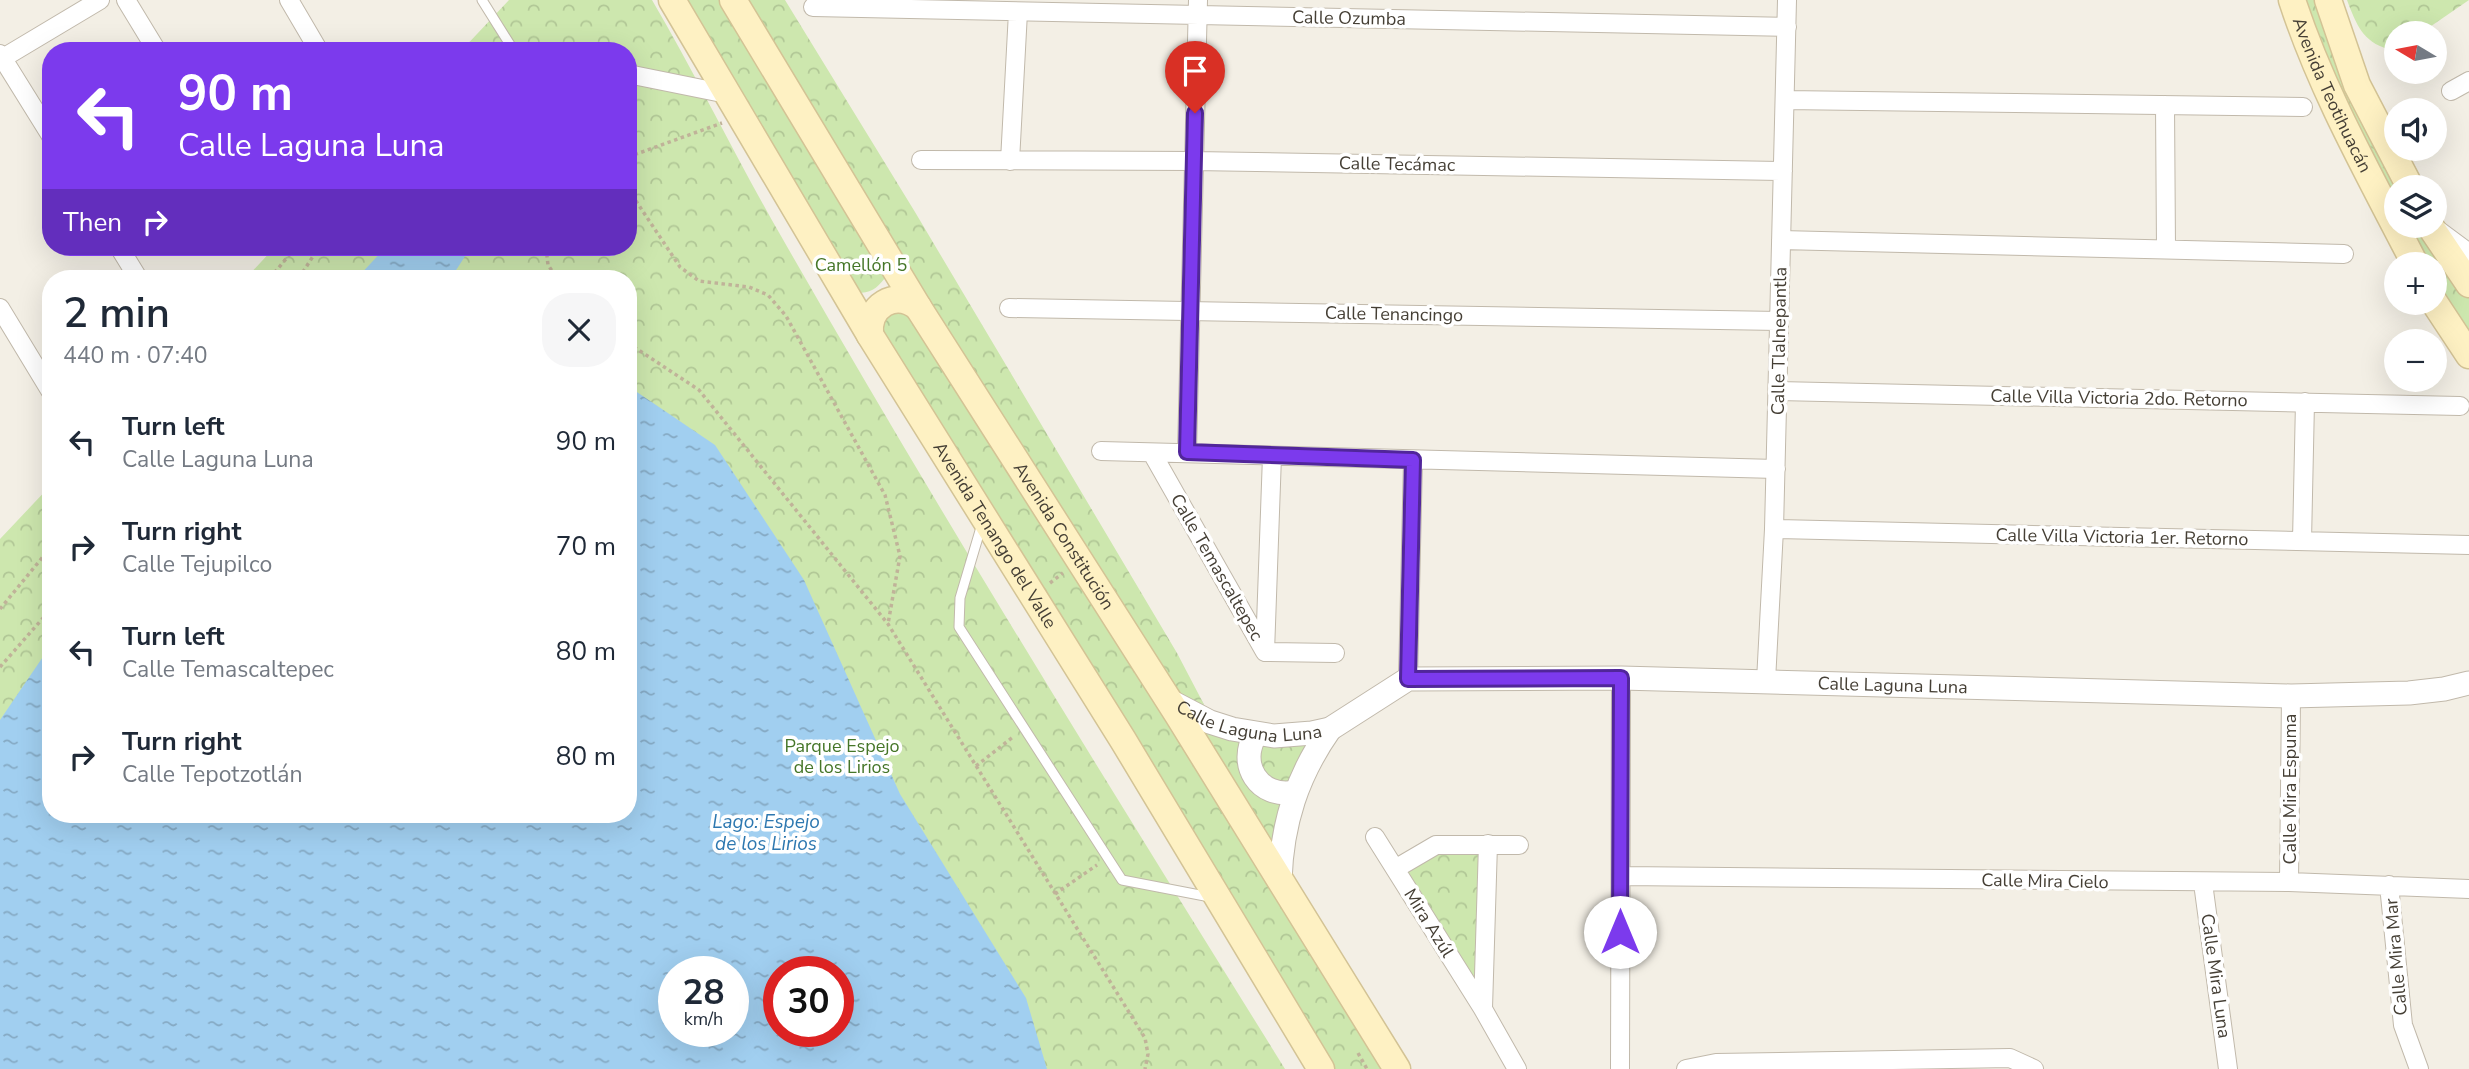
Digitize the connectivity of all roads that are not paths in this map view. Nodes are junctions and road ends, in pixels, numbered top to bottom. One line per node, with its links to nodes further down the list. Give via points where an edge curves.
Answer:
1 (100, 0): 17 (street)
2 (126, 0): 14 (street)
3 (289, 0): 15 (street)
4 (482, 0): 16 (lane)
5 (672, 0): 22 (main road, Avenida Tenango del Valle)
6 (733, 0): 38 (main road, Avenida Constitución)
7 (1787, 0): 13 (street, Calle Tlalnepantla)
8 (2292, 0): 35 (main road, Avenida Teotihuacán, via 2339,114)
9 (2328, 0): 30 (main road, Avenida Teotihuacán, via 2357,86)
10 (1198, 7): 12 (street, Calle Ozumba); 13 (street, Calle Ozumba); 27 (street)
11 (813, 8): 12 (street, Calle Ozumba)
12 (1018, 12): 28 (street)
13 (1787, 27): 21 (street, Calle Tlalnepantla)
14 (152, 42)
15 (314, 42)
16 (508, 42)
17 (1, 56): 25 (street)
18 (637, 76): 22 (street)
19 (2469, 80): 20 (street)
20 (2451, 90)
21 (1785, 100): 23 (street); 29 (street, Calle Tlalnepantla)
22 (733, 103): 40 (main road, Avenida Tenango del Valle)
23 (2165, 105): 24 (street); 34 (street)
24 (2303, 107)
25 (42, 122)
26 (921, 160): 28 (street, Calle Tecámac)
27 (1194, 161): 28 (street, Calle Tecámac); 29 (street, Calle Tecámac); 44 (street)
28 (1010, 162)
29 (1783, 170): 33 (street, Calle Tlalnepantla)
30 (2404, 175)
31 (2447, 237): 36 (street)
32 (2439, 238): 39 (main road)
33 (1782, 240): 34 (street); 46 (street, Calle Tlalnepantla)
34 (2166, 249): 37 (street)
35 (2409, 252)
36 (2469, 253)
37 (2344, 254)
38 (889, 258): 40 (main road, via 888,276 877,290 856,294); 41 (main road, Avenida Constitución)
39 (2469, 284)
40 (842, 288): 47 (main road, Avenida Tenango del Valle)
41 (918, 307): 47 (main road, via 903,299 879,306 871,319); 70 (main road, Avenida Constitución)
42 (0, 308): 49 (street)
43 (1009, 308): 44 (street, Calle Tenancingo)
44 (1190, 310): 46 (street, Calle Tenancingo); 54 (street)
45 (2443, 315): 48 (main road)
46 (1779, 321): 50 (street, Calle Tlalnepantla)
47 (870, 335): 59 (main road, Avenida Tenango del Valle)
48 (2469, 355)
49 (42, 377)
50 (1778, 391): 51 (street, Calle Villa Victoria 2do. Retorno); 58 (street, Calle Tlalnepantla)
51 (2305, 402): 52 (street, Calle Villa Victoria 2do. Retorno); 61 (street)
52 (2460, 406)
53 (1101, 451): 55 (street)
54 (1187, 452): 55 (street); 56 (street)
55 (1152, 453): 63 (street, Calle Temascaltepec)
56 (1272, 456): 57 (street); 63 (street, Calle Temascaltepec)
57 (1413, 460): 58 (street); 66 (street)
58 (1776, 469): 60 (street, Calle Tlalnepantla)
59 (985, 516): 84 (main road, Avenida Tenango del Valle); 84 (lane, via 960,598 960,627 1122,880)
60 (1774, 529): 61 (street, Calle Villa Victoria 1er. Retorno); 67 (street, Calle Tlalnepantla)
61 (2302, 541): 62 (street, Calle Villa Victoria 1er. Retorno)
62 (2469, 545)
63 (1265, 652): 64 (street)
64 (1335, 653)
65 (1621, 678): 66 (street, Calle Laguna Luna); 67 (street, Calle Laguna Luna); 78 (street)
66 (1408, 679): 71 (street, Calle Laguna Luna)
67 (1766, 681): 69 (street, Calle Laguna Luna)
68 (2469, 683): 69 (street, Calle Laguna Luna, via 2409,693)
69 (2291, 696): 80 (street, Calle Mira Espuma)
70 (1168, 700): 72 (street, Calle Laguna Luna, via 1210,722); 79 (main road, Avenida Constitución)
71 (1331, 729): 72 (street, Calle Laguna Luna); 73 (street, Calle Laguna Luna)
72 (1255, 734): 73 (street, via 1248,761 1254,778 1268,790)
73 (1295, 792): 79 (street, Calle Laguna Luna, via 1283,835)
74 (1375, 837): 77 (street, Mira Azúl)
75 (1488, 844): 76 (street); 77 (street, via 1436,845); 85 (street, Mira Azúl)
76 (1519, 845)
77 (1395, 869): 85 (street, Mira Azúl)
78 (1621, 876): 81 (street, Calle Mira Cielo); 91 (street)
79 (1280, 880): 89 (main road, Avenida Constitución)
80 (2289, 882): 81 (street, Calle Mira Cielo); 82 (street, Calle Mira Cielo)
81 (2203, 883): 94 (street, Calle Mira Luna)
82 (2389, 885): 83 (street, Calle Mira Cielo); 95 (street, Calle Mira Mar, via 2403,1026)
83 (2469, 889)
84 (1219, 899): 88 (main road, Avenida Tenango del Valle)
85 (1483, 1009): 90 (street, Mira Azúl)
86 (1855, 1064): 87 (street); 93 (street, via 2010,1058)
87 (1717, 1066): 92 (street)
88 (1321, 1069)
89 (1397, 1069)
90 (1517, 1069)
91 (1620, 1069)
92 (1686, 1069)
93 (2034, 1069)
94 (2228, 1069)
95 (2419, 1069)

